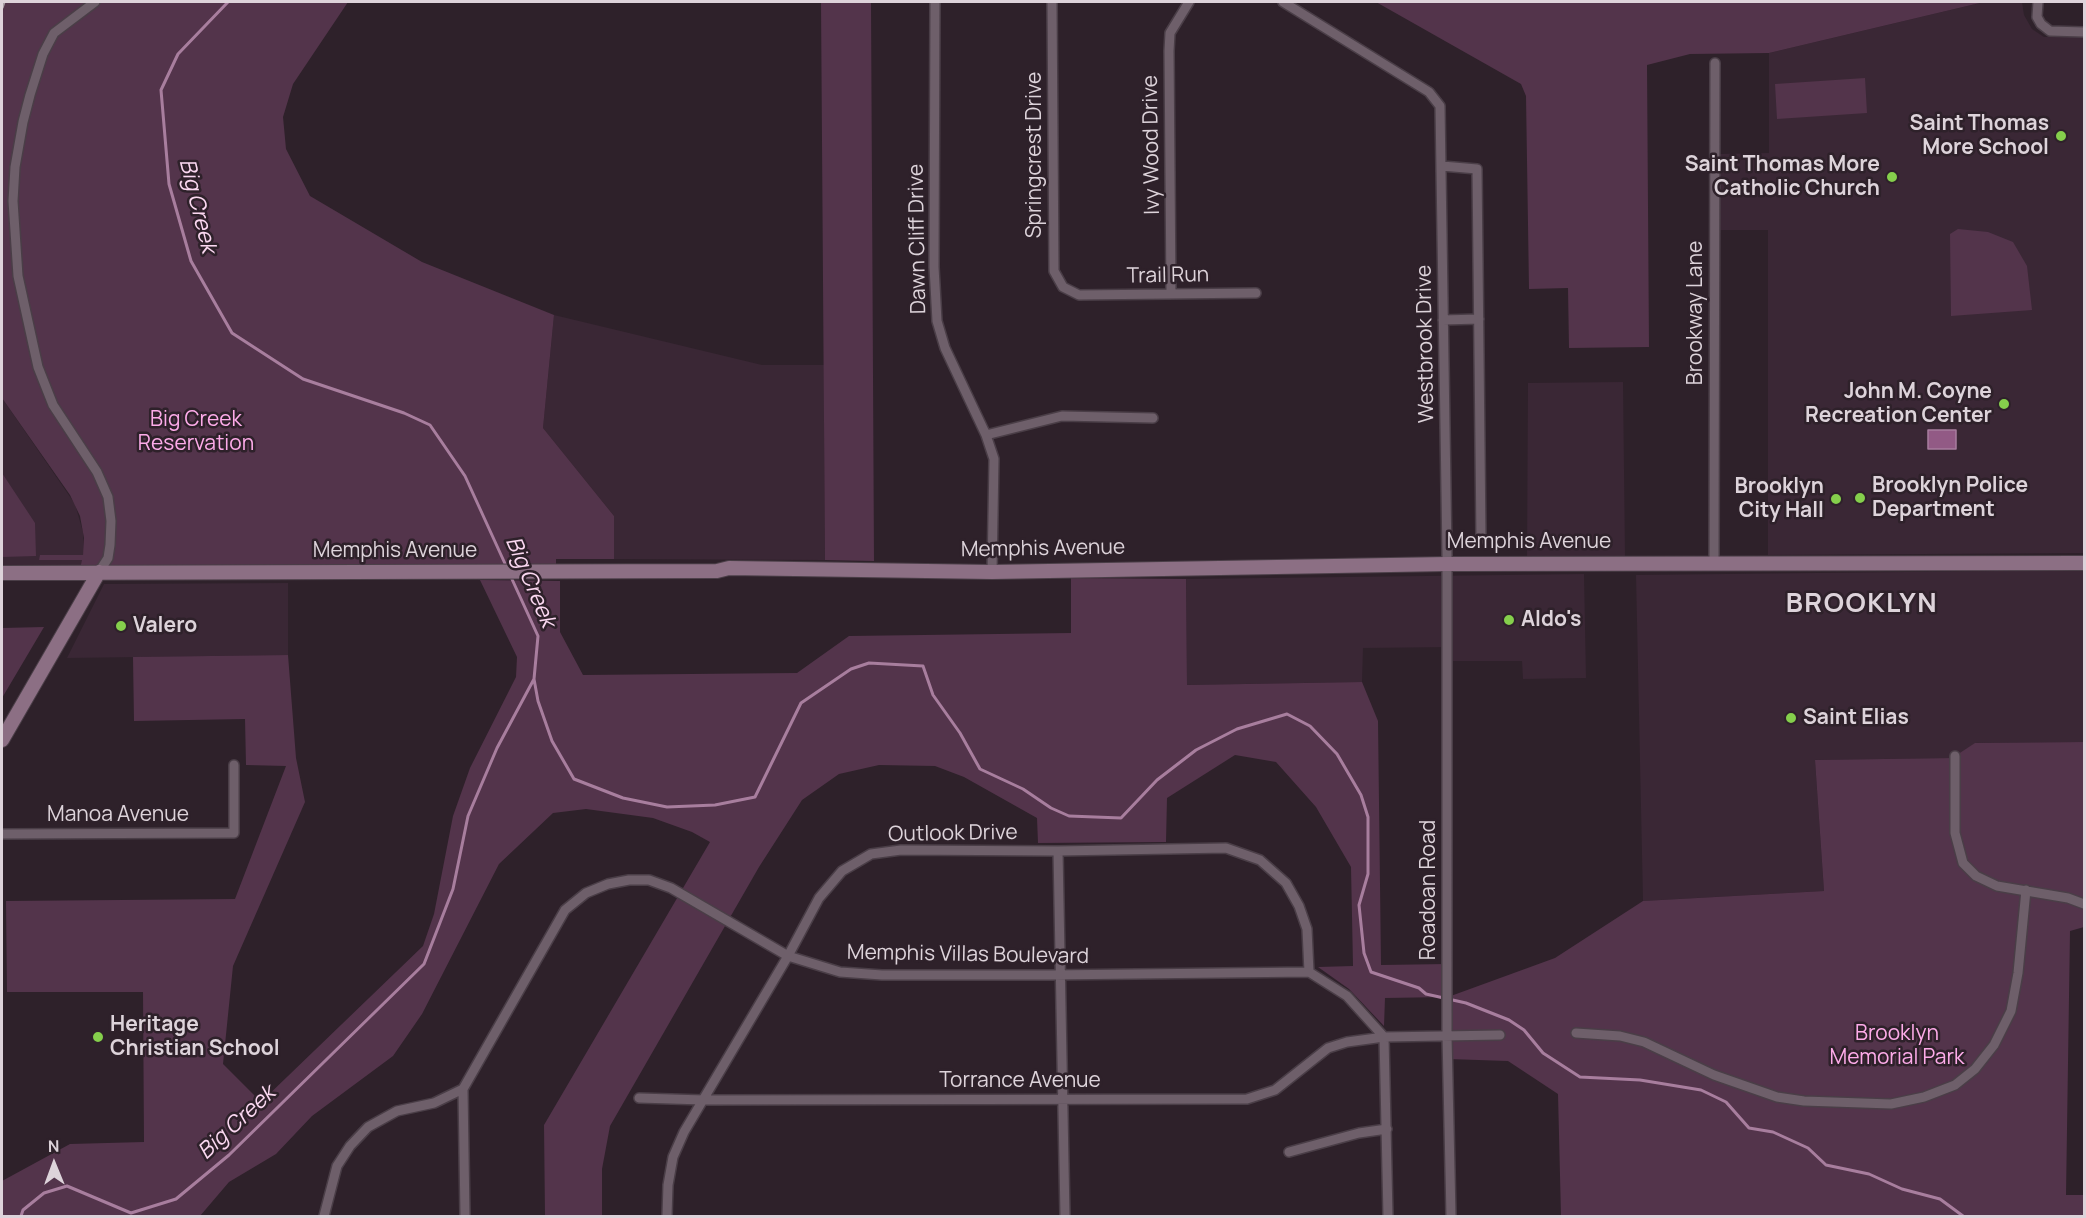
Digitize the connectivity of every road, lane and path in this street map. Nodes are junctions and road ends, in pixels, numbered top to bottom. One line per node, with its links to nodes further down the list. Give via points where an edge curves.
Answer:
1 (95, 2): 21 (street, via 54,33 43,54 21,131 13,201 18,276 38,367 53,405 97,472 108,497 110,545 108,558)
2 (935, 2): 16 (street, Dawn Cliff Drive, via 937,321 945,348)
3 (1052, 2): 12 (street, Springcrest Drive, via 1054,271 1063,286)
4 (1189, 2): 11 (street, Ivy Wood Drive, via 1170,33)
5 (1284, 2): 9 (street, Westbrook Drive, via 1429,92 1440,106)
6 (2038, 2): 7 (street, via 2040,24 2050,31)
7 (2085, 32)
8 (1714, 63): 18 (street, Brookway Lane)
9 (1442, 166): 13 (street, via 1477,169); 14 (street, Westbrook Drive)
10 (1256, 293): 11 (street, Trail Run)
11 (1171, 294): 12 (street, Trail Run)
12 (1079, 295)
13 (1479, 319): 14 (street); 17 (street)
14 (1443, 320): 20 (street, Westbrook Drive)
15 (1153, 418): 16 (street, via 1062,416)
16 (986, 435): 22 (street, Dawn Cliff Drive, via 994,459)
17 (1480, 539)
18 (1714, 562): 19 (main road, Memphis Avenue); 20 (main road, Memphis Avenue)
19 (2085, 563)
20 (1447, 564): 22 (main road, Memphis Avenue); 36 (street, Roadoan Road)
21 (99, 572): 22 (main road, Memphis Avenue, via 729,568); 23 (main road, Memphis Avenue); 24 (main road)
22 (992, 572)
23 (2, 573)
24 (2, 740)
25 (1955, 756): 29 (street, via 1955,832 1963,863 1976,876 1996,886)
26 (234, 765): 27 (street, Manoa Avenue, via 234,833)
27 (2, 834)
28 (1058, 851): 31 (street, Outlook Drive, via 901,850 871,854 842,871 819,898); 32 (street, Outlook Drive, via 1226,848 1260,860 1286,883 1299,906 1307,929); 33 (street)
29 (2026, 890): 30 (street); 34 (street, via 2018,973 2010,1011 1994,1045 1975,1069 1955,1085 1924,1097 1891,1104 1776,1097 1714,1075 1644,1042)
30 (2085, 904)
31 (788, 956): 33 (street, Memphis Villas Boulevard, via 840,972 882,975); 38 (street, Memphis Villas Boulevard, via 671,888 649,880 608,884 586,893 565,910); 41 (street, Outlook Drive)
32 (1310, 972): 33 (street, Memphis Villas Boulevard); 37 (street, via 1347,996)
33 (1060, 975): 40 (street)
34 (1576, 1033)
35 (1500, 1035): 36 (street)
36 (1447, 1036): 37 (street); 49 (street, Roadoan Road)
37 (1384, 1037): 40 (street, Torrance Avenue, via 1328,1048 1275,1090 1247,1099); 42 (street)
38 (463, 1089): 44 (street, via 434,1103 397,1111 368,1127 337,1166); 45 (street)
39 (639, 1098): 41 (street, Torrance Avenue)
40 (1063, 1099): 41 (street, Torrance Avenue); 47 (street)
41 (704, 1100): 46 (street, Outlook Drive, via 673,1157)
42 (1387, 1129): 43 (street); 48 (street)
43 (1289, 1152)
44 (324, 1216)
45 (465, 1216)
46 (667, 1216)
47 (1065, 1216)
48 (1388, 1216)
49 (1451, 1216)

